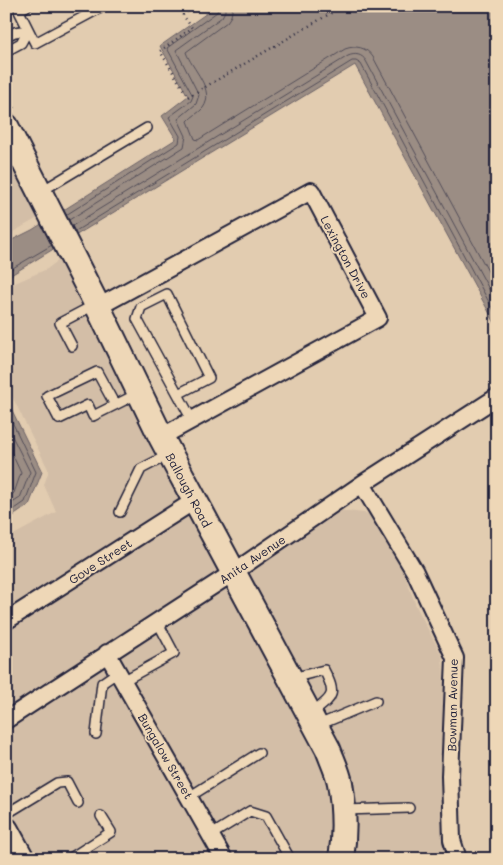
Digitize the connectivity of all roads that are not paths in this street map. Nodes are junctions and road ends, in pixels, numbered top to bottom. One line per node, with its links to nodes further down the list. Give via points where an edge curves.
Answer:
1 (27, 6): 3 (lane, via 19,11)
2 (104, 6): 3 (lane, via 35,43)
3 (28, 30): 4 (lane); 5 (lane, via 21,43)
4 (6, 36)
5 (6, 51)
6 (6, 126): 8 (street, Ballough Road)
7 (147, 128): 8 (lane)
8 (44, 201): 9 (street, Ballough Road)
9 (97, 305): 10 (lane, via 60,323); 11 (street, Ballough Road); 15 (street, Lexington Drive, via 311,191 378,318)
10 (72, 346)
11 (140, 393): 14 (lane); 16 (street, Ballough Road)
12 (178, 394): 12 (lane, via 137,319 141,307 167,294 209,378); 15 (lane)
13 (497, 397): 17 (street, Anita Avenue)
14 (115, 405): 14 (lane, via 98,372 48,396 59,419 88,405 94,416)
15 (192, 420): 16 (street, Lexington Drive)
16 (165, 445): 18 (street, Ballough Road); 19 (lane, via 141,469)
17 (362, 484): 20 (street, Anita Avenue); 44 (street, Bowman Avenue, via 415,572 455,658 450,776 452,840)
18 (194, 501): 20 (street, Ballough Road); 21 (street, Gove Street)
19 (120, 512)
20 (234, 572): 22 (street, Anita Avenue); 25 (street, Ballough Road)
21 (6, 621)
22 (157, 621): 23 (street, Anita Avenue); 24 (lane, via 174,653)
23 (107, 653): 24 (street, Bungalow Street); 27 (street, Anita Avenue)
24 (121, 676): 29 (lane, via 102,683); 31 (street, Bungalow Street)
25 (290, 678): 28 (street, Ballough Road); 28 (lane, via 324,670 332,687 330,699)
26 (376, 701): 28 (lane)
27 (6, 720)
28 (313, 721): 34 (street, Ballough Road, via 340,782)
29 (96, 734)
30 (259, 753): 31 (lane)
31 (189, 797): 38 (street, Bungalow Street)
32 (78, 803): 35 (lane, via 66,782 56,784)
33 (409, 808): 34 (lane)
34 (342, 810): 39 (street, Ballough Road)
35 (6, 814)
36 (101, 816): 41 (lane, via 111,832)
37 (6, 830): 40 (street)
38 (211, 834): 42 (street, Bungalow Street); 43 (lane, via 250,811 266,816)
39 (337, 855)
40 (22, 859)
41 (69, 859)
42 (224, 859)
43 (290, 859)
44 (458, 859)

